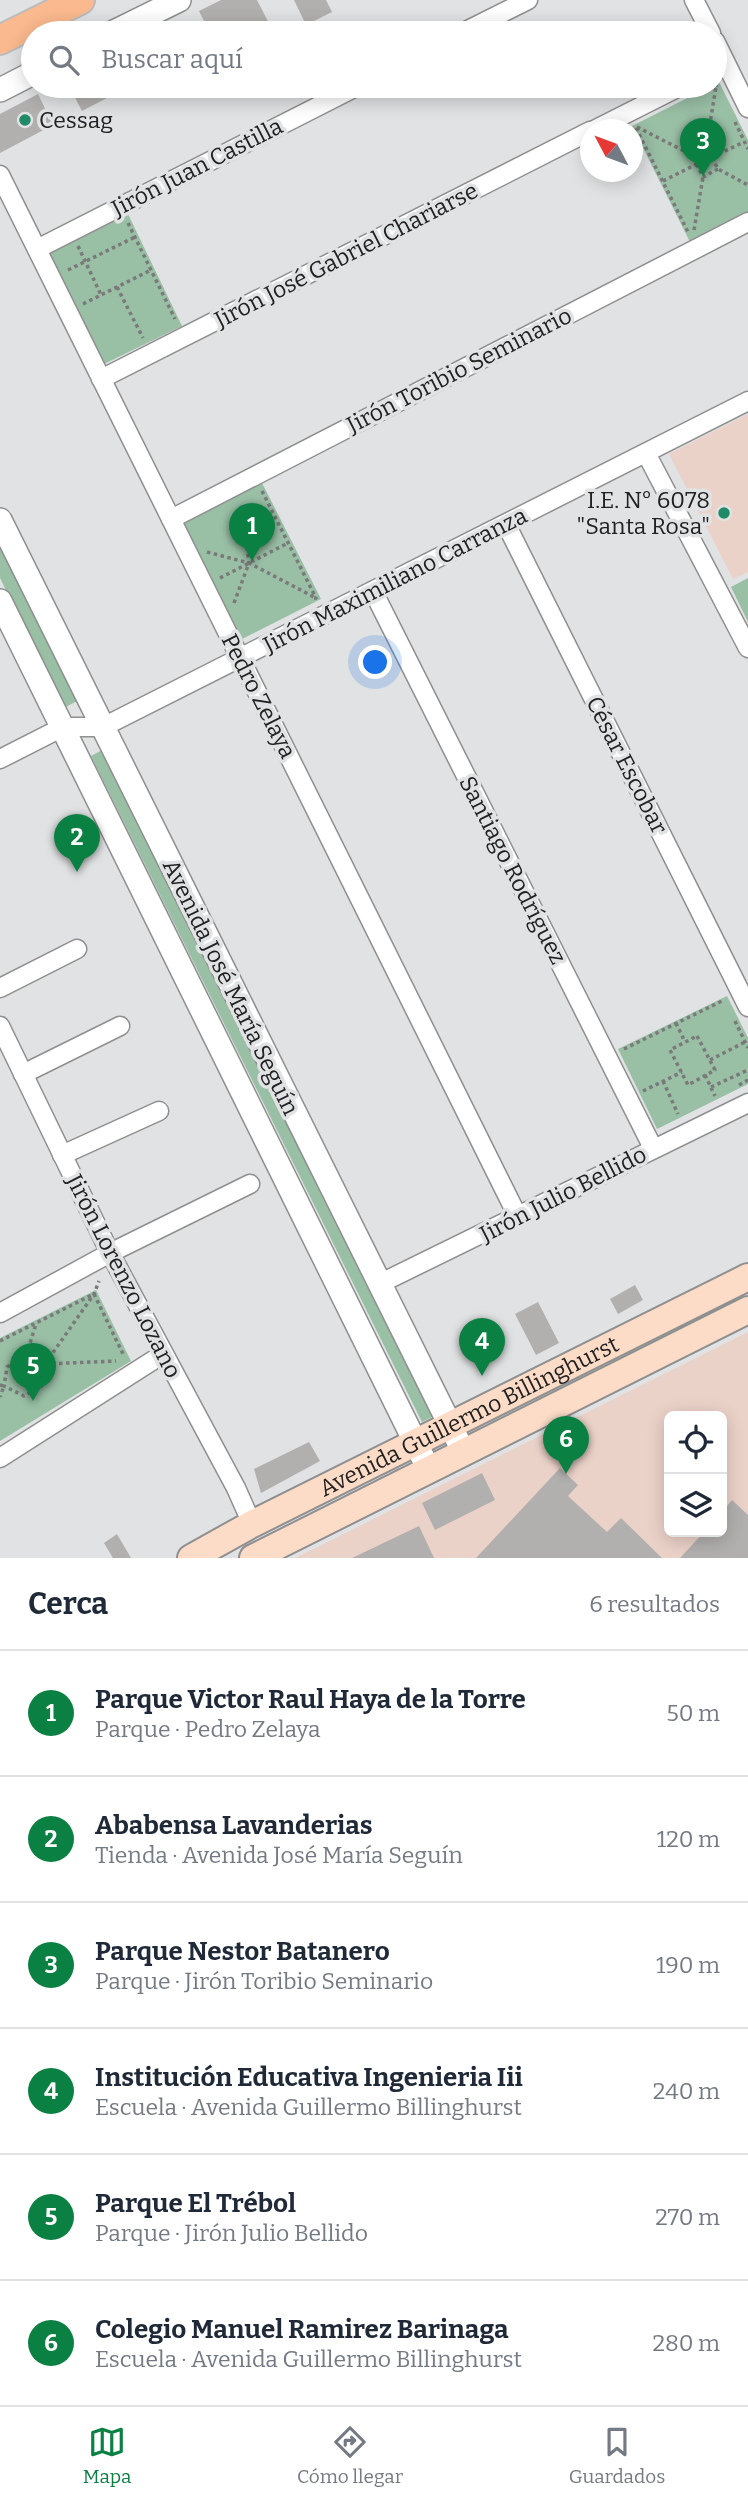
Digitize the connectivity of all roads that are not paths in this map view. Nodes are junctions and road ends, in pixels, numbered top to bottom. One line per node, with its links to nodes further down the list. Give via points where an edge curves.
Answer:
1 (80, 0): 5 (main road)
2 (178, 0): 6 (street)
3 (528, 0): 7 (street)
4 (694, 0): 8 (street)
5 (38, 21)
6 (136, 21)
7 (486, 21)
8 (705, 21)
9 (21, 30): 10 (main road)
10 (0, 40)
11 (21, 79): 13 (street)
12 (727, 82): 16 (street)
13 (0, 90)
14 (334, 98): 21 (street, Jirón Juan Castilla)
15 (673, 98): 17 (street, Jirón José Gabriel Chariarse)
16 (748, 108)
17 (632, 119)
18 (580, 136): 22 (street, Jirón José Gabriel Chariarse)
19 (0, 175): 21 (street, Pedro Zelaya)
20 (748, 222): 25 (street, Jirón Toribio Seminario)
21 (37, 248): 22 (street, Pedro Zelaya)
22 (102, 379): 25 (street, Pedro Zelaya)
23 (748, 401): 24 (street, Jirón Maximiliano Carranza)
24 (646, 453): 27 (street, Jirón Maximiliano Carranza); 30 (street)
25 (171, 519): 31 (street, Pedro Zelaya)
26 (0, 520): 33 (street, Avenida José María Seguín)
27 (506, 524): 28 (street, Jirón Maximiliano Carranza); 37 (street, César Escobar)
28 (373, 591): 31 (street, Jirón Maximiliano Carranza); 43 (street, Santiago Rodríguez)
29 (0, 601): 32 (street, Avenida José María Seguín)
30 (748, 648)
31 (239, 658): 33 (street, Jirón Maximiliano Carranza); 46 (street, Pedro Zelaya)
32 (63, 727): 33 (street, Jirón Maximiliano Carranza); 34 (street, Jirón Maximiliano Carranza); 54 (street, Avenida José María Seguín)
33 (103, 727): 49 (street, Avenida José María Seguín)
34 (0, 759)
35 (77, 949): 36 (street)
36 (0, 988)
37 (748, 1007)
38 (0, 1026): 40 (street, Jirón Lorenzo Lozano)
39 (120, 1026): 40 (street)
40 (23, 1074): 44 (street, Jirón Lorenzo Lozano)
41 (748, 1103): 43 (street, Jirón Julio Bellido)
42 (159, 1111): 44 (street)
43 (653, 1148): 46 (street, Jirón Julio Bellido)
44 (62, 1155): 47 (street, Jirón Lorenzo Lozano)
45 (250, 1184): 47 (street)
46 (519, 1217): 49 (street, Jirón Julio Bellido)
47 (110, 1253): 51 (street); 52 (street, Jirón Lorenzo Lozano)
48 (748, 1277): 53 (main road, Avenida Guillermo Billinghurst)
49 (379, 1284): 53 (street, Avenida José María Seguín)
50 (748, 1310): 55 (main road, Avenida Guillermo Billinghurst)
51 (0, 1313)
52 (163, 1354): 56 (street); 58 (street, Jirón Lorenzo Lozano)
53 (451, 1427): 54 (main road, Avenida Guillermo Billinghurst); 55 (street, Avenida José María Seguín)
54 (415, 1443): 57 (street, Avenida José María Seguín); 58 (main road, Avenida Guillermo Billinghurst)
55 (464, 1453): 57 (main road, Avenida Guillermo Billinghurst)
56 (0, 1458)
57 (429, 1470): 60 (main road, Avenida Guillermo Billinghurst)
58 (252, 1524): 59 (main road, Avenida Guillermo Billinghurst)
59 (191, 1558)
60 (253, 1558)

